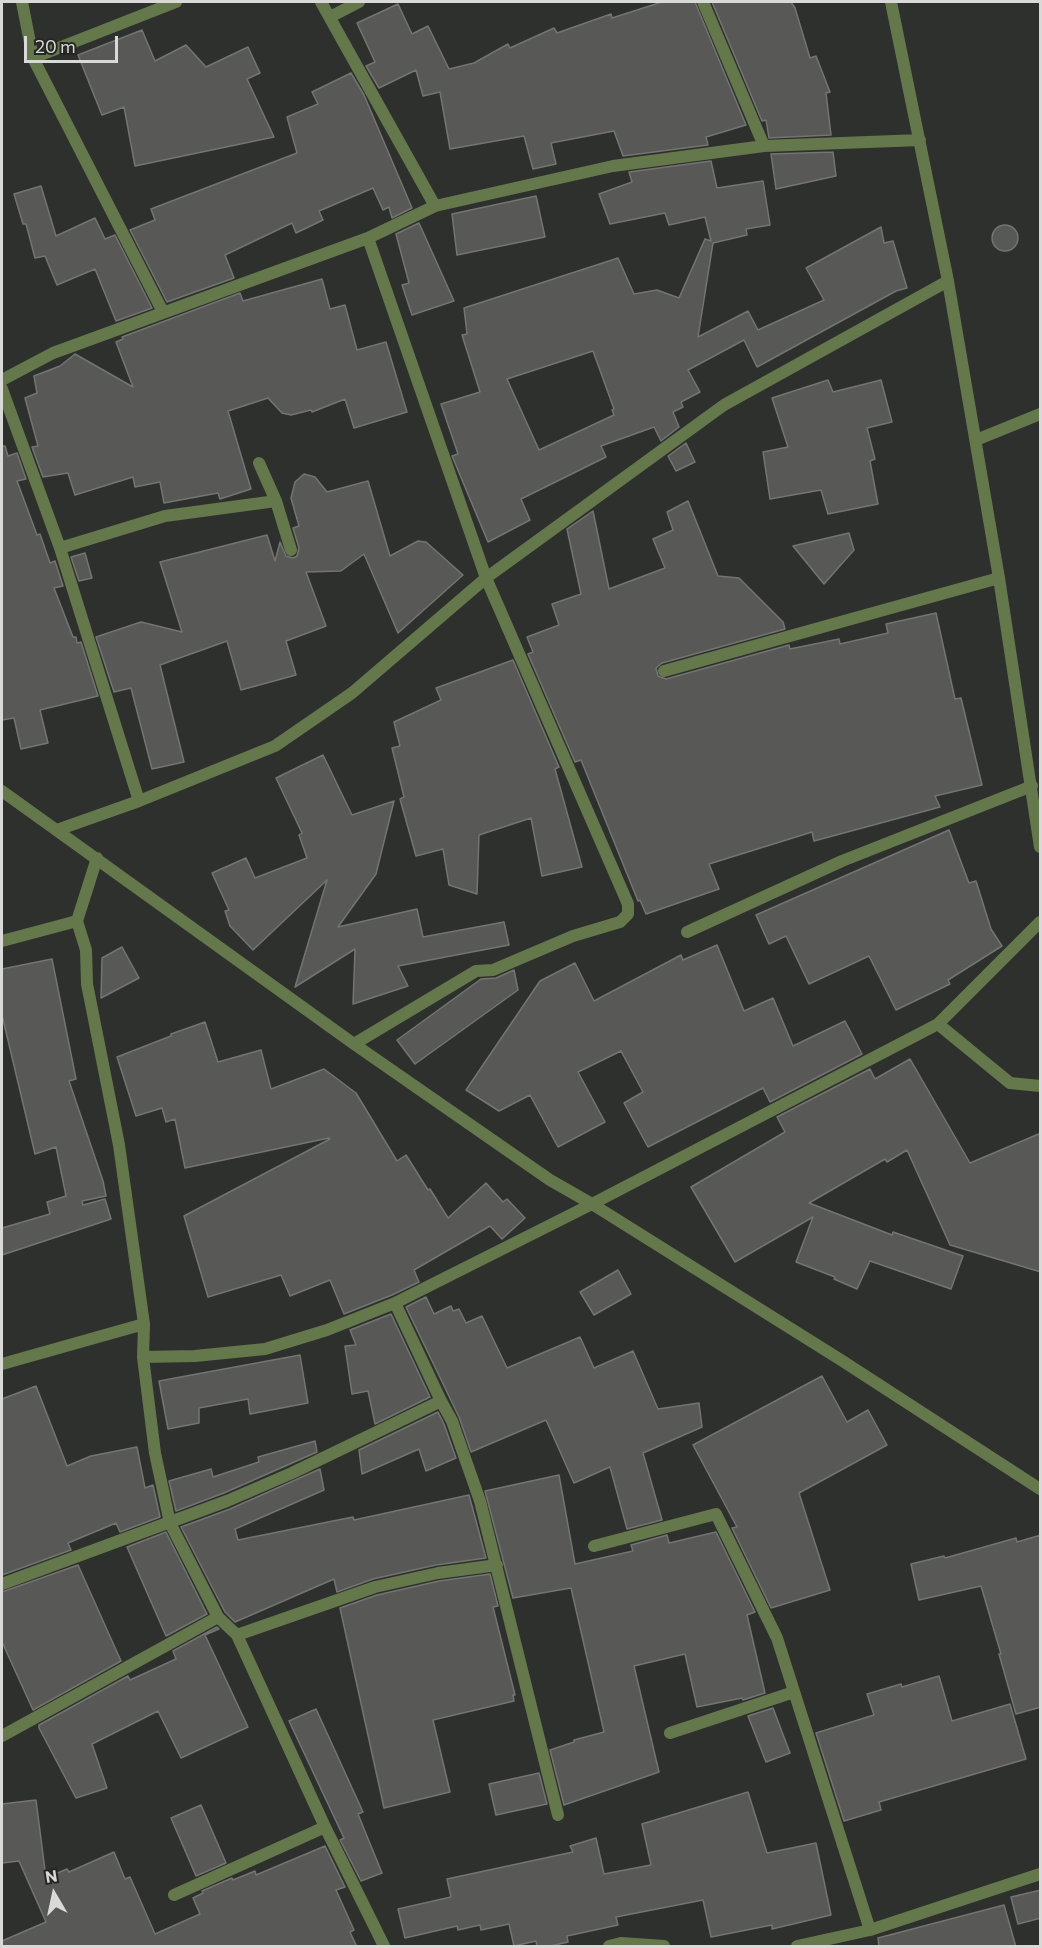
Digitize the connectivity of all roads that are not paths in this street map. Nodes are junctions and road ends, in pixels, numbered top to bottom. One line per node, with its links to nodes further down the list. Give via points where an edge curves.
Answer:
1 (22, 2): 8 (street)
2 (176, 2): 8 (street)
3 (321, 2): 7 (street)
4 (359, 2): 7 (street)
5 (703, 2): 10 (street)
6 (891, 2): 9 (street)
7 (330, 17): 11 (street)
8 (33, 58): 14 (street)
9 (920, 140): 10 (street); 13 (street)
10 (764, 146): 11 (street, via 613,166)
11 (435, 206): 12 (street)
12 (368, 238): 14 (street); 23 (street)
13 (948, 281): 18 (street); 23 (street, via 724,405)
14 (163, 312): 15 (street, via 53,352)
15 (2, 381)
16 (2, 388): 21 (street)
17 (1041, 414): 18 (street)
18 (976, 440): 24 (street)
19 (260, 463): 20 (street)
20 (276, 501): 21 (street, via 165,516); 22 (street)
21 (60, 548): 28 (street)
22 (291, 550)
23 (486, 578): 28 (street, via 352,693 275,746); 37 (street, via 628,904 628,914 620,922 573,936 493,970 476,971)
24 (999, 578): 25 (street); 26 (street)
25 (664, 671)
26 (1032, 786): 30 (street); 34 (street, via 842,861)
27 (2, 790): 29 (street)
28 (140, 801): 29 (street)
29 (57, 830): 31 (street)
30 (1041, 846)
31 (97, 858): 32 (street); 37 (street)
32 (77, 921): 35 (street); 41 (street, via 87,950 87,984 119,1145)
33 (1041, 922): 36 (street)
34 (687, 932)
35 (2, 941)
36 (938, 1024): 38 (street, via 1010,1083); 39 (street)
37 (354, 1044): 39 (street, via 550,1180)
38 (1041, 1086)
39 (592, 1204): 40 (street); 45 (street)
40 (395, 1302): 42 (street, via 327,1330 265,1349); 44 (street)
41 (144, 1324): 42 (street); 43 (street)
42 (143, 1357): 46 (street, via 155,1454)
43 (2, 1364)
44 (441, 1401): 46 (street, via 292,1473); 48 (street, via 480,1501)
45 (1041, 1489)
46 (170, 1523): 49 (street); 50 (street)
47 (594, 1546): 52 (street, via 716,1514 777,1638)
48 (497, 1565): 51 (street, via 375,1587); 55 (street)
49 (2, 1584)
50 (218, 1617): 51 (street); 54 (street)
51 (237, 1635): 56 (street)
52 (794, 1692): 53 (street); 59 (street)
53 (670, 1733)
54 (2, 1736)
55 (558, 1815)
56 (325, 1827): 58 (street); 60 (street)
57 (1041, 1874): 59 (street)
58 (174, 1895)
59 (870, 1930): 63 (street)
60 (384, 1947)
61 (609, 1947): 62 (street, via 621,1942)
62 (664, 1947)
63 (797, 1947)

